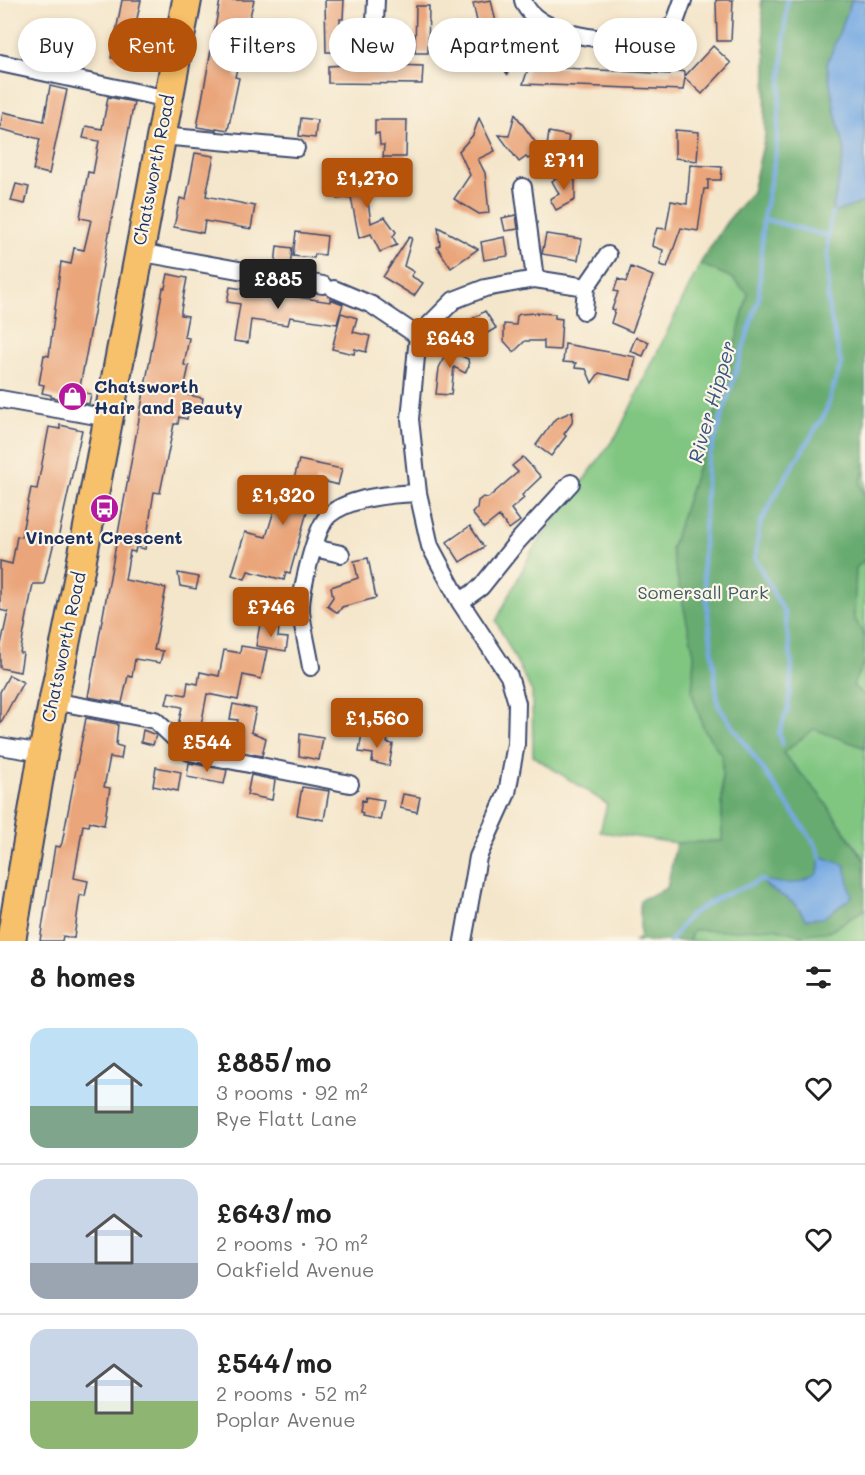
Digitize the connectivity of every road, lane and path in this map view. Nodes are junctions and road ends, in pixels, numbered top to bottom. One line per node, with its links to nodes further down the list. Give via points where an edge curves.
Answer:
1 (188, 0): 7 (highway, Chatsworth Road)
2 (376, 0): 5 (street)
3 (523, 0): 4 (street, via 526,9 545,24 562,31 619,41 650,37 674,25)
4 (683, 0)
5 (375, 18)
6 (0, 63): 7 (street)
7 (168, 99): 8 (highway, Chatsworth Road)
8 (161, 136): 9 (street); 11 (highway, Chatsworth Road)
9 (296, 148)
10 (522, 187): 13 (street)
11 (138, 252): 16 (street, via 329,287 372,305); 18 (highway, Chatsworth Road)
12 (608, 255): 14 (street)
13 (535, 279): 14 (street); 16 (street, via 485,288 454,300)
14 (586, 287): 15 (street)
15 (584, 311)
16 (418, 336): 20 (street, via 410,419)
17 (0, 399): 18 (street)
18 (108, 418): 25 (highway, Chatsworth Road)
19 (571, 483): 23 (street, via 481,587)
20 (418, 493): 21 (street, via 363,500 336,512 321,527); 23 (street, via 430,546)
21 (314, 548): 22 (street); 24 (street, via 301,611)
22 (341, 554)
23 (460, 603): 30 (street, via 509,676 517,702 516,744 507,793 478,857)
24 (311, 667)
25 (53, 700): 27 (highway, Chatsworth Road); 28 (street, via 155,720 189,752)
26 (0, 746): 27 (street)
27 (42, 753): 29 (highway, Chatsworth Road)
28 (350, 784)
29 (11, 941)
30 (463, 941)

